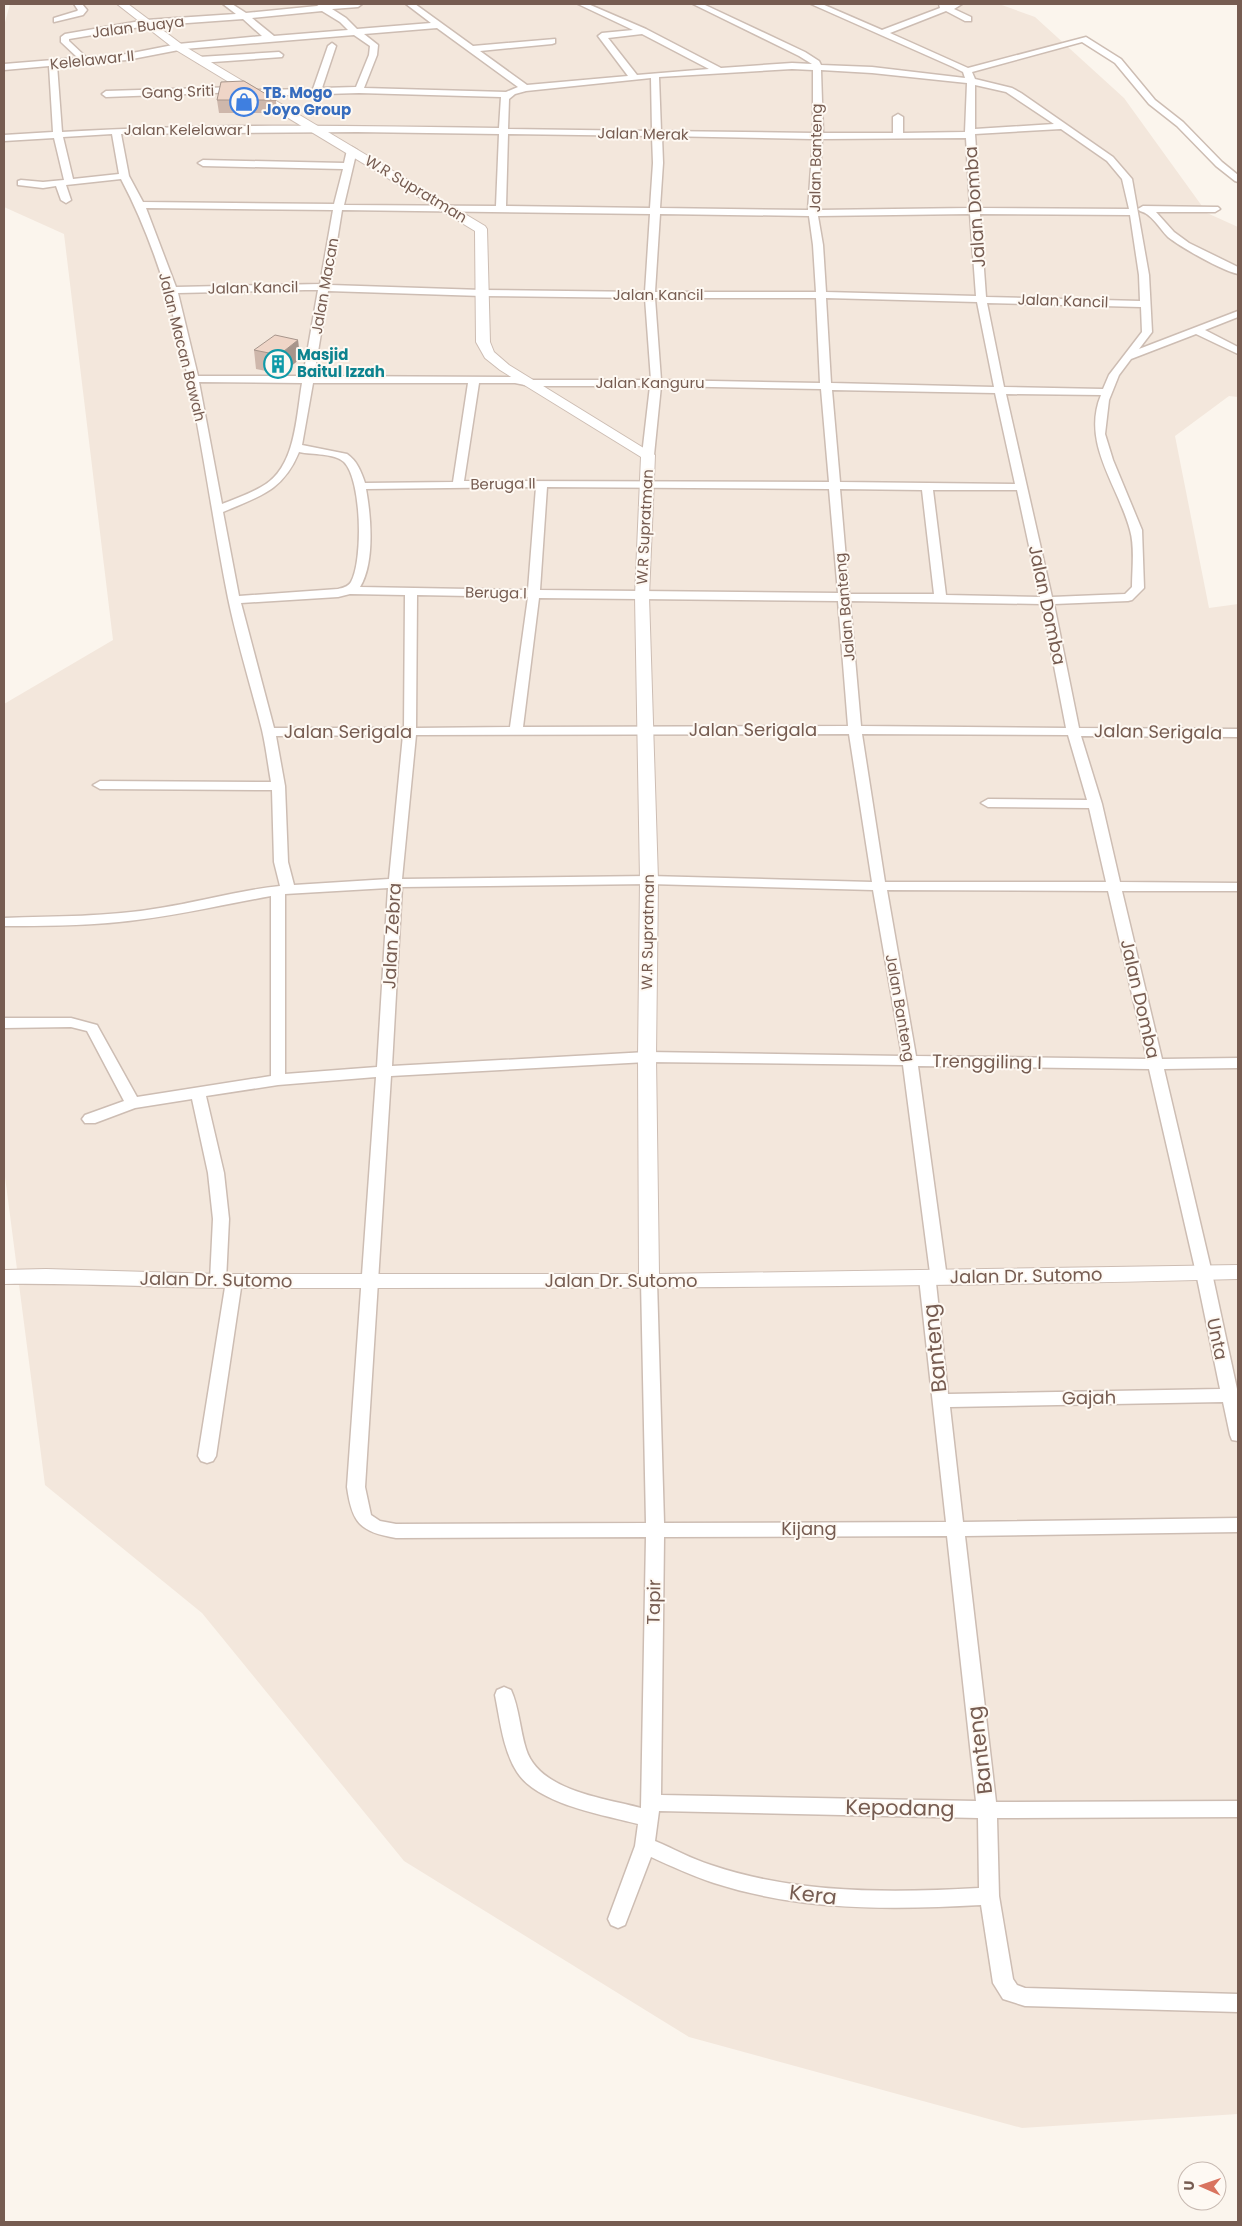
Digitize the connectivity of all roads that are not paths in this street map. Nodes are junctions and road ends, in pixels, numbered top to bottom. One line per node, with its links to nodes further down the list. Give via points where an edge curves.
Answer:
1 (78, 4): 15 (street, via 83,10 80,13)
2 (122, 4): 16 (street, W.R Supratman)
3 (227, 4): 13 (street)
4 (358, 4): 11 (street, Jalan Buaya)
5 (410, 4): 17 (street)
6 (582, 4): 18 (street)
7 (697, 4): 31 (street, via 802,54)
8 (815, 4): 20 (street)
9 (938, 4): 12 (street)
10 (958, 4): 12 (street)
11 (321, 6): 13 (street, Jalan Buaya); 19 (street, via 343,20)
12 (947, 8): 14 (street); 20 (street)
13 (245, 16): 16 (street, Jalan Buaya); 21 (street)
14 (968, 19)
15 (57, 20)
16 (146, 23): 24 (street, W.R Supratman); 28 (street, Jalan Buaya, via 65,37 65,42)
17 (440, 25): 19 (street, Kelelawar II); 25 (street)
18 (643, 30): 32 (street); 35 (street, via 602,36)
19 (354, 32): 21 (street, Kelelawar II); 38 (street, via 372,42 374,49)
20 (882, 33): 34 (street)
21 (269, 38): 24 (street, Kelelawar II)
22 (552, 41): 25 (street)
23 (332, 46): 37 (street)
24 (179, 48): 27 (street, W.R Supratman); 28 (street, Kelelawar II)
25 (472, 49): 36 (street)
26 (279, 55): 27 (street)
27 (199, 60): 39 (street, W.R Supratman)
28 (86, 61): 29 (street, Kelelawar II)
29 (53, 64): 30 (street, Kelelawar II); 49 (street)
30 (4, 67)
31 (817, 67): 32 (street); 34 (street); 50 (street, Jalan Banteng)
32 (720, 71): 33 (street)
33 (655, 75): 35 (street); 48 (street)
34 (969, 76): 43 (street, Beruga I, via 1009,90); 47 (street, Jalan Domba); 57 (street, via 1083,39 1118,61 1152,102)
35 (634, 77): 36 (street)
36 (526, 88): 41 (street)
37 (317, 90): 38 (street, Gang Sriti); 39 (street, Gang Sriti)
38 (359, 90): 41 (street, Gang Sriti)
39 (252, 91): 40 (street, Gang Sriti); 45 (street, W.R Supratman)
40 (106, 94)
41 (507, 95): 46 (street)
42 (898, 117): 51 (street)
43 (1064, 126): 47 (street, Jalan Merak); 66 (street, Beruga I, via 1120,169 1127,179)
44 (116, 130): 45 (street, Jalan Kelelawar I); 49 (street, Jalan Kelelawar I); 56 (street, Jalan Macan Bawah)
45 (316, 130): 46 (street, Jalan Merak); 53 (street, W.R Supratman)
46 (504, 132): 48 (street, Jalan Merak); 65 (street)
47 (970, 133): 51 (street, Jalan Merak); 69 (street, Jalan Domba)
48 (658, 134): 50 (street, Jalan Merak); 68 (street)
49 (58, 135): 52 (street, Jalan Kelelawar I); 58 (street)
50 (818, 136): 51 (street, Jalan Merak); 70 (street, Jalan Banteng)
51 (898, 136)
52 (4, 138)
53 (352, 150): 55 (street, Jalan Macan); 63 (street, W.R Supratman)
54 (203, 163): 55 (street)
55 (348, 166): 62 (street, Jalan Macan)
56 (124, 176): 58 (street); 61 (street, Jalan Macan Bawah)
57 (1238, 179)
58 (65, 182): 59 (street); 60 (street)
59 (21, 183)
60 (66, 200)
61 (138, 205): 62 (street); 73 (street, Jalan Macan Bawah)
62 (338, 208): 63 (street); 72 (street, Jalan Macan)
63 (450, 209): 65 (street); 74 (street, W.R Supratman, via 481,229)
64 (1215, 209): 67 (street)
65 (501, 210): 68 (street)
66 (1134, 210): 67 (street); 69 (street); 78 (street, Beruga I, via 1144,275)
67 (1148, 210): 71 (street, via 1186,245)
68 (654, 211): 70 (street); 75 (street)
69 (975, 211): 70 (street); 77 (street, Jalan Domba)
70 (814, 213): 76 (street, Jalan Banteng)
71 (1238, 271)
72 (324, 287): 73 (street, Jalan Kancil); 74 (street, Jalan Kancil); 84 (street, Jalan Macan)
73 (172, 290): 83 (street, Jalan Macan Bawah)
74 (482, 293): 75 (street, Jalan Kancil); 87 (street, W.R Supratman, via 486,350 499,364)
75 (650, 295): 76 (street, Jalan Kancil); 86 (street)
76 (822, 295): 77 (street, Jalan Kancil); 88 (street, Jalan Banteng)
77 (980, 299): 78 (street, Jalan Kancil); 89 (street, Jalan Domba)
78 (1144, 304): 82 (street, Beruga I, via 1147,332)
79 (1236, 317): 80 (street)
80 (1198, 331): 81 (street); 82 (street)
81 (1238, 351)
82 (1126, 358): 90 (street, Beruga I, via 1114,375)
83 (193, 379): 84 (street, Jalan Kanguru); 100 (street, Jalan Macan Bawah)
84 (308, 380): 85 (street, Jalan Kanguru); 91 (street, Jalan Macan)
85 (474, 380): 87 (street, Jalan Kanguru); 94 (street)
86 (656, 382): 87 (street, Jalan Kanguru); 88 (street, Jalan Kanguru); 92 (street)
87 (530, 383): 92 (street, W.R Supratman)
88 (826, 386): 89 (street, Jalan Kanguru); 97 (street, Jalan Banteng)
89 (1000, 391): 90 (street, Jalan Kanguru); 98 (street, Jalan Domba)
90 (1108, 392): 108 (street, Beruga I, via 1101,417 1102,445 1136,530 1138,588 1128,597)
91 (296, 447): 96 (street, via 348,459); 100 (street, Jalan Macan, via 286,470 267,489)
92 (648, 455): 95 (street, W.R Supratman)
93 (542, 484): 94 (street, Beruga II); 95 (street, Beruga II); 103 (street)
94 (458, 485): 96 (street, Beruga II)
95 (646, 485): 97 (street, Beruga II); 104 (street, W.R Supratman)
96 (360, 486): 101 (street, via 365,515 361,570 357,584)
97 (835, 487): 99 (street, Beruga II); 105 (street, Jalan Banteng)
98 (1021, 487): 99 (street, Beruga II); 108 (street, Jalan Domba)
99 (927, 488): 106 (street)
100 (216, 511): 107 (street, Jalan Macan Bawah)
101 (350, 590): 102 (street, Beruga I); 107 (street)
102 (411, 591): 103 (street, Beruga I); 113 (street, Jalan Zebra)
103 (534, 594): 104 (street, Beruga I); 114 (street)
104 (642, 596): 105 (street, Beruga I); 109 (street, W.R Supratman)
105 (844, 597): 106 (street, Beruga I); 110 (street, Jalan Banteng)
106 (940, 598): 108 (street, Beruga I)
107 (234, 600): 112 (street, Jalan Macan Bawah)
108 (1047, 601): 111 (street, Jalan Domba)
109 (646, 730): 110 (street, Jalan Serigala); 114 (street, Jalan Serigala); 120 (street, W.R Supratman)
110 (855, 730): 111 (street, Jalan Serigala); 123 (street, Jalan Banteng)
111 (1073, 730): 115 (street, Jalan Serigala); 119 (street, Jalan Domba)
112 (269, 732): 113 (street, Jalan Serigala); 117 (street, Jalan Macan Bawah)
113 (410, 732): 114 (street, Jalan Serigala); 121 (street, Jalan Zebra)
114 (516, 732)
115 (1238, 733)
116 (100, 785): 117 (street)
117 (278, 786): 125 (street, Jalan Macan Bawah)
118 (988, 803): 119 (street)
119 (1096, 804): 122 (street, Jalan Domba)
120 (649, 880): 121 (street); 123 (street); 128 (street, W.R Supratman)
121 (395, 883): 125 (street); 132 (street, Jalan Zebra)
122 (1114, 885): 123 (street); 124 (street); 131 (street, Jalan Domba)
123 (879, 886): 129 (street, Jalan Banteng)
124 (1238, 887)
125 (283, 890): 126 (street, via 118,918); 133 (street, Jalan Macan Bawah)
126 (4, 922)
127 (4, 1023): 135 (street, via 65,1022 92,1028)
128 (647, 1057): 129 (street, Trenggiling I); 132 (street, Trenggiling I); 142 (street, W.R Supratman)
129 (910, 1061): 131 (street, Trenggiling I); 140 (street, Jalan Banteng)
130 (1238, 1063): 131 (street, Trenggiling I)
131 (1155, 1064): 138 (street, Jalan Domba)
132 (384, 1071): 133 (street, Trenggiling I); 143 (street, Jalan Zebra)
133 (278, 1080): 134 (street, Trenggiling I)
134 (198, 1092): 135 (street, Trenggiling I); 141 (street, via 216,1173)
135 (133, 1103): 136 (street, Trenggiling I)
136 (90, 1119)
137 (1238, 1272): 138 (street, Jalan Dr. Sutomo)
138 (1204, 1273): 140 (street, Jalan Dr. Sutomo); 144 (street, Unta)
139 (4, 1277): 141 (street, Jalan Dr. Sutomo)
140 (933, 1278): 142 (street, Jalan Dr. Sutomo); 145 (street, Banteng)
141 (226, 1281): 143 (street, Jalan Dr. Sutomo); 147 (street)
142 (649, 1281): 143 (street, Jalan Dr. Sutomo); 150 (street, Tapir)
143 (370, 1282): 149 (street, Jalan Zebra, via 356,1487 362,1517 372,1527)
144 (1234, 1395): 145 (street, Gajah); 146 (street, Unta)
145 (941, 1401): 151 (street, Banteng)
146 (1238, 1435)
147 (207, 1456)
148 (1238, 1525): 151 (street, Kijang)
149 (381, 1529): 150 (street, Kijang)
150 (655, 1529): 151 (street, Kijang); 155 (street, Tapir)
151 (954, 1529): 154 (street, Banteng)
152 (504, 1695): 155 (street, Kepodang, via 523,1768 534,1781 557,1792)
153 (1238, 1809): 154 (street, Kepodang)
154 (987, 1810): 155 (street, Kepodang); 157 (street, Banteng)
155 (650, 1811): 156 (street, Tapir)
156 (645, 1846): 157 (street, Kera, via 720,1877 778,1891 839,1899 914,1901); 158 (street, Tapir)
157 (989, 1896): 159 (street, Banteng, via 1003,1983 1010,1992 1025,1997)
158 (618, 1919)
159 (1238, 2002)

